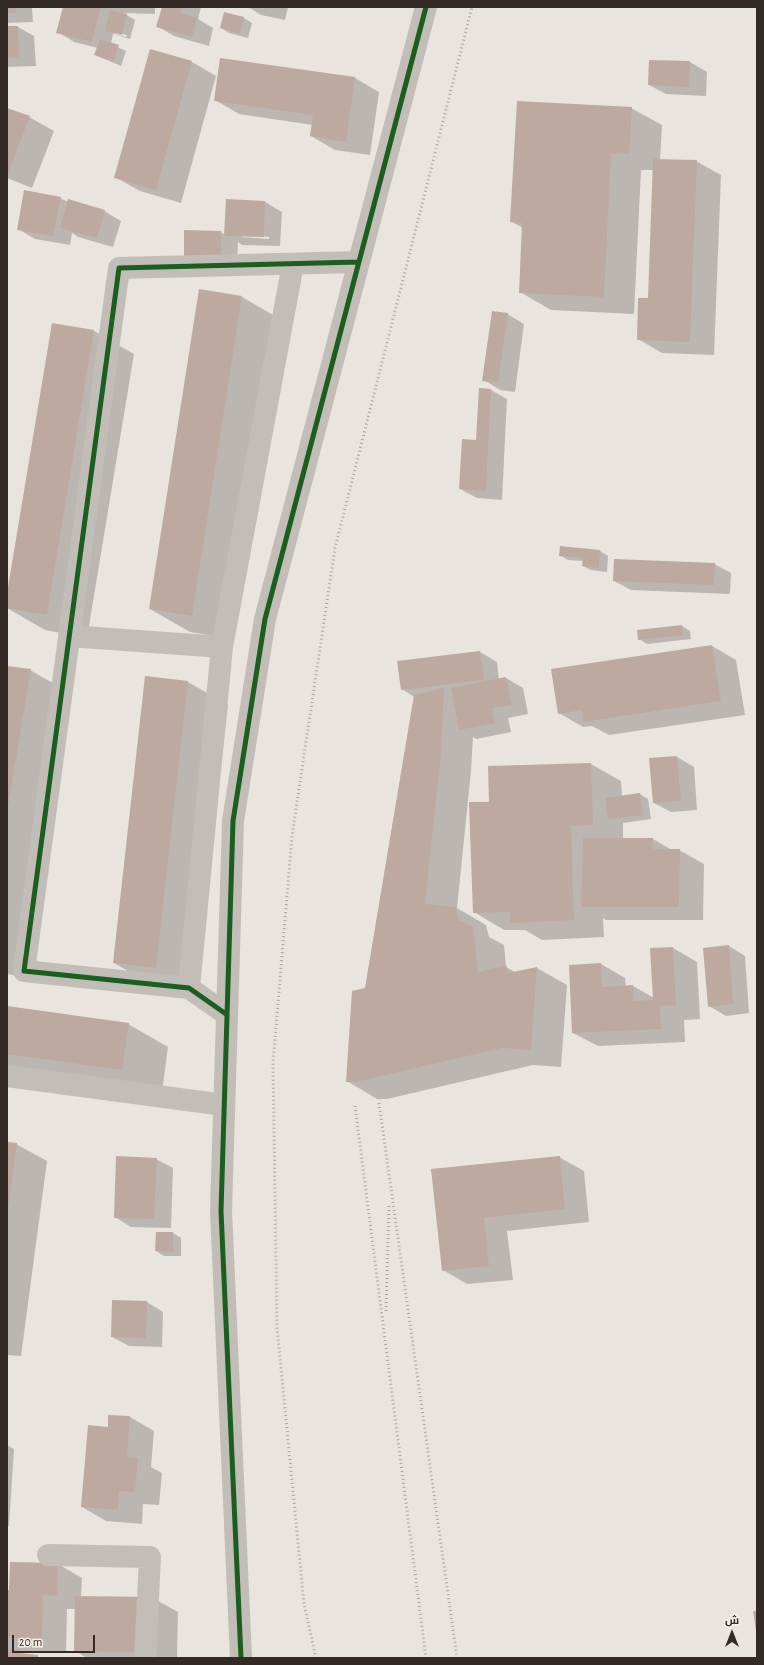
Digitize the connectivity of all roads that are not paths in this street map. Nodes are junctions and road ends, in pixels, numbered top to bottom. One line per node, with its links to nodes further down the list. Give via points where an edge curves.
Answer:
1 (426, 7): 2 (street)
2 (358, 262): 3 (street); 7 (street, via 265,618 233,821)
3 (293, 264): 4 (street, via 120,268); 5 (street)
4 (69, 636): 5 (street); 6 (street, via 24,971)
5 (222, 647): 6 (street)
6 (190, 988): 7 (street)
7 (226, 1014): 9 (street)
8 (7, 1076): 9 (street)
9 (224, 1105): 12 (street, via 221,1211)
10 (48, 1554): 11 (street, via 150,1557)
11 (145, 1658)
12 (241, 1658)

